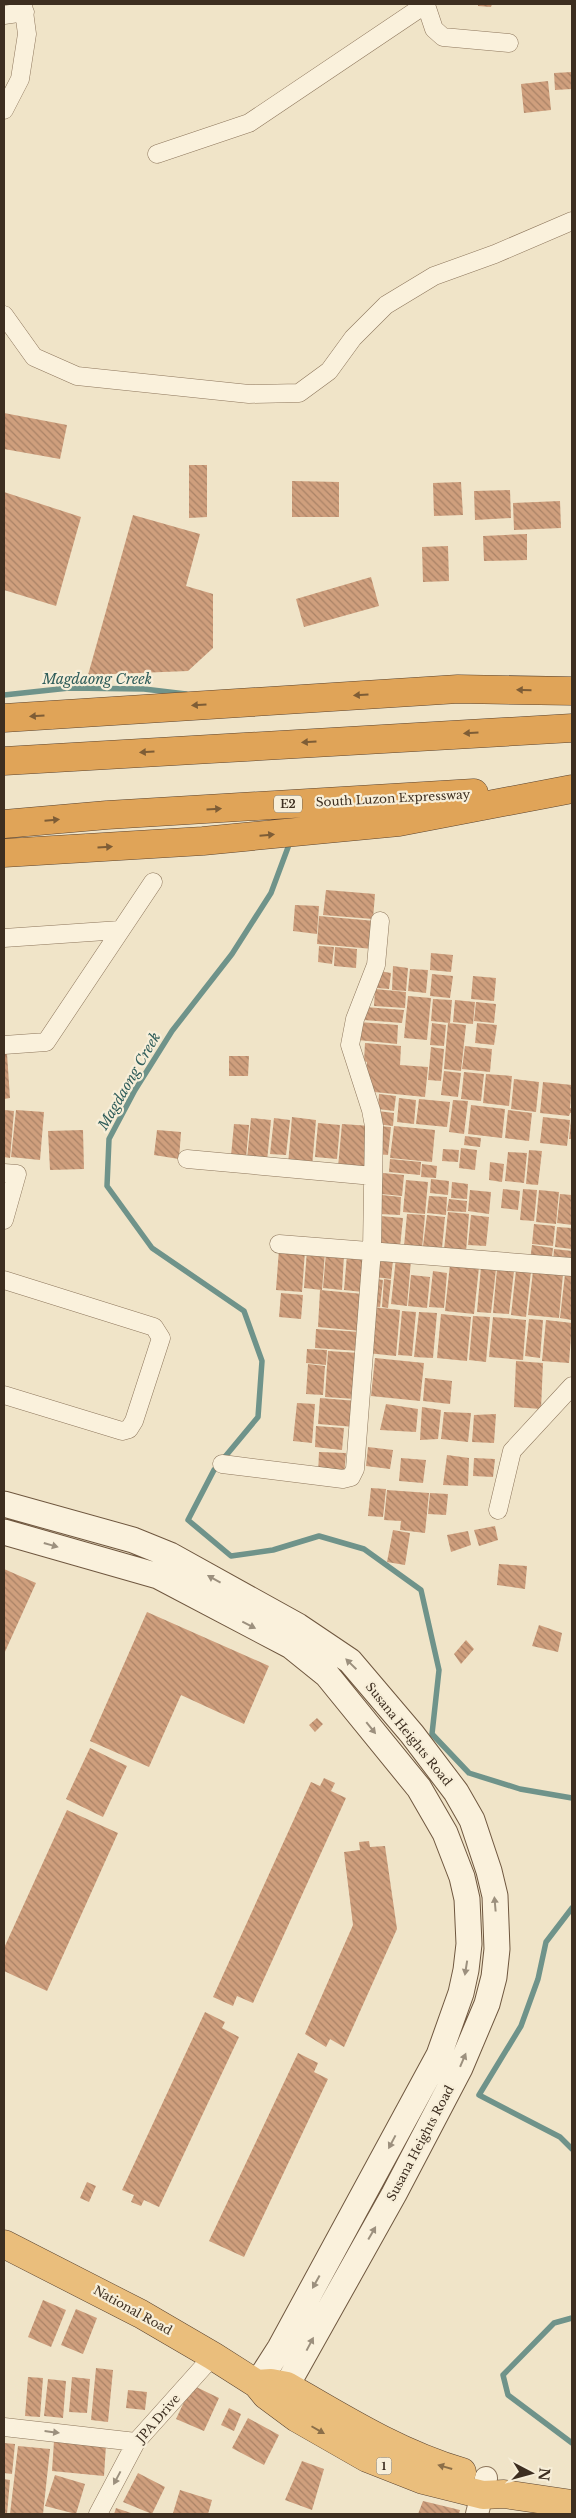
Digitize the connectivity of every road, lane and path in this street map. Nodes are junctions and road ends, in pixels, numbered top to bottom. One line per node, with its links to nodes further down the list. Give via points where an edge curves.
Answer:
1 (426, 5): 4 (street, via 434,29 443,37); 6 (street, via 249,123)
2 (24, 8): 3 (street); 5 (street, via 28,34 20,79)
3 (4, 15)
4 (509, 43)
5 (4, 110)
6 (157, 154)
7 (572, 221): 8 (street, via 434,276 386,305 353,338 329,371 299,393 240,393 78,376 34,357)
8 (4, 314)
9 (572, 691): 10 (highway, one-way to 10, via 458,689)
10 (4, 718)
11 (572, 728): 12 (highway, one-way to 12)
12 (4, 761)
13 (572, 788): 14 (highway, South Luzon Expressway / E2, one-way to 13); 15 (highway, one-way to 13, via 202,840 399,822)
14 (4, 824)
15 (4, 853)
16 (153, 882): 18 (street)
17 (380, 921): 23 (street, via 376,965 354,1019 350,1045 373,1118)
18 (120, 930): 19 (street); 20 (street, via 46,1042)
19 (4, 938)
20 (4, 1045)
21 (187, 1158): 23 (street)
22 (4, 1173): 24 (street, via 17,1174)
23 (373, 1176): 26 (street)
24 (4, 1220)
25 (279, 1244): 26 (street)
26 (372, 1250): 27 (street); 31 (street, via 356,1469 351,1477 343,1479)
27 (572, 1266)
28 (4, 1280): 30 (street, via 154,1327 161,1338 134,1421 128,1429 122,1431)
29 (572, 1386): 33 (street, via 512,1451)
30 (4, 1395)
31 (222, 1464)
32 (4, 1504): 38 (main road, Susana Heights Road, one-way to 32, via 394,2194 460,2068 487,2004 494,1977 497,1922 495,1896 482,1848 472,1820 456,1792 350,1661 298,1626 170,1555 133,1540)
33 (498, 1510)
34 (4, 1532): 37 (main road, Susana Heights Road, one-way to 37, via 158,1576 291,1646 327,1675 409,1774 444,1833 462,1878 467,1899 469,1944 466,1970 439,2055)
35 (4, 2244): 36 (highway, National Road / 1, via 141,2314)
36 (213, 2356): 37 (highway, National Road / 1); 40 (street, JPA Drive)
37 (258, 2384): 38 (highway, National Road / 1, via 271,2383)
38 (282, 2395): 41 (highway, National Road / 1, via 430,2462)
39 (4, 2427): 40 (street, one-way to 40)
40 (136, 2442): 43 (street, JPA Drive, one-way to 43)
41 (488, 2495): 42 (highway, National Road / 1)
42 (572, 2504)
43 (98, 2514)

